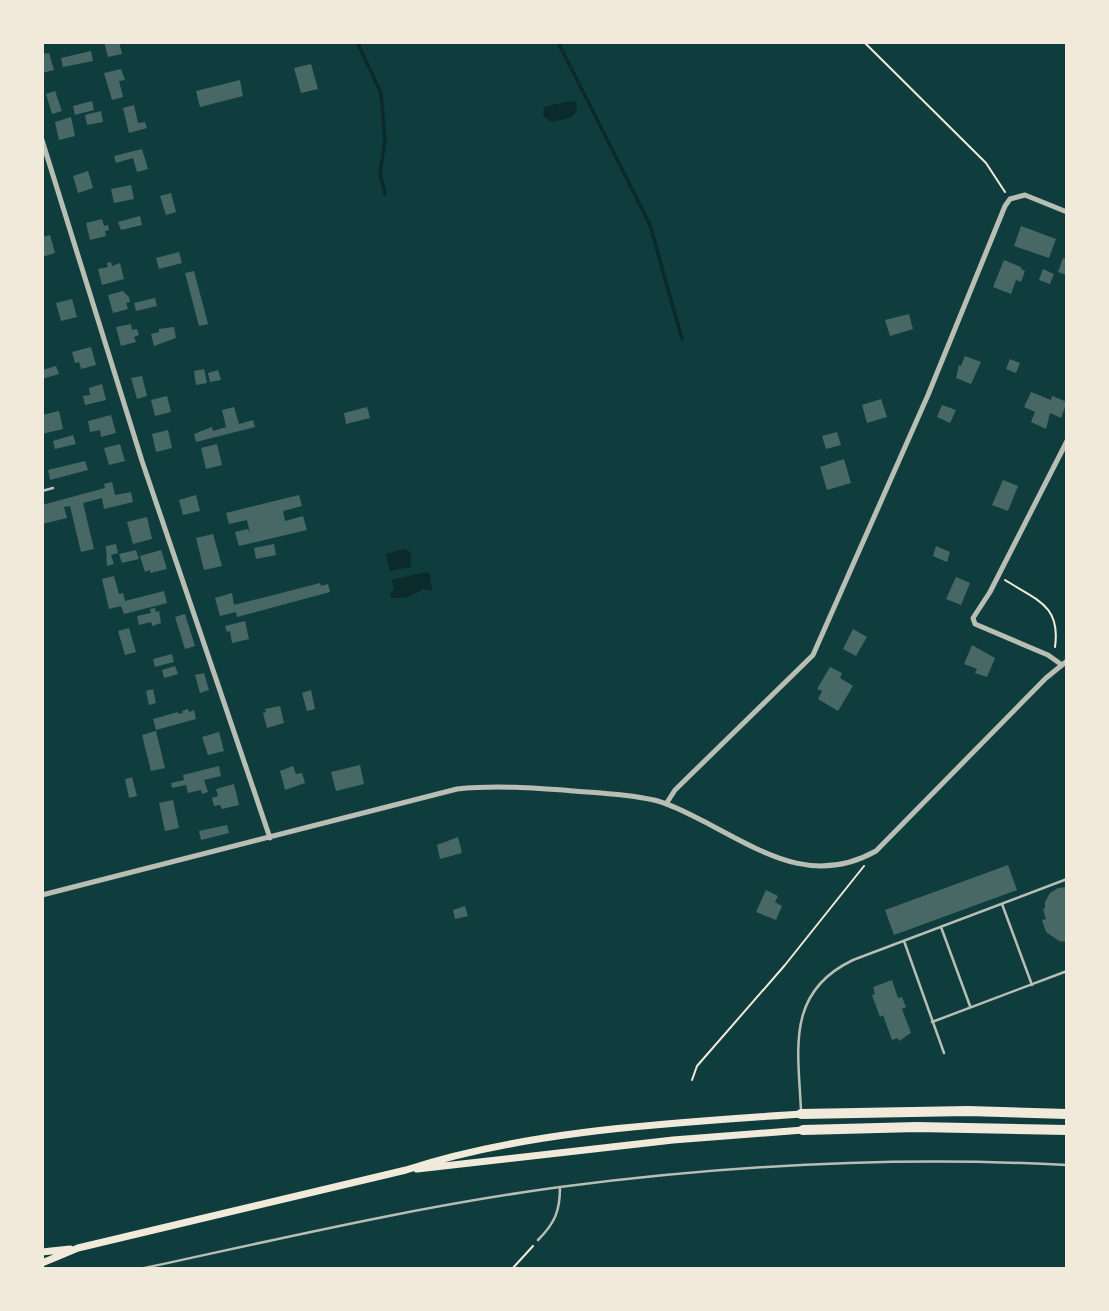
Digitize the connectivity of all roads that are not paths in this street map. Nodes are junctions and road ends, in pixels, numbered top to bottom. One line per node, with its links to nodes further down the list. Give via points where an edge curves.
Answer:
1 (42, 140): 8 (street, via 142,461)
2 (1067, 212): 7 (street, via 1025,195 1010,199 813,655)
3 (1067, 441): 6 (street, via 973,618 975,624)
4 (53, 488): 5 (lane)
5 (42, 491)
6 (1065, 663): 7 (street, via 863,859 838,867 797,864 764,853)
7 (666, 804): 8 (street, via 607,793 489,786 457,789)
8 (270, 838): 10 (street)
9 (1067, 879): 11 (lane)
10 (42, 895)
11 (1002, 904): 12 (lane); 15 (lane)
12 (941, 927): 13 (lane); 16 (lane)
13 (904, 942): 17 (lane); 19 (lane, via 838,967 808,1000 798,1030)
14 (1067, 971): 15 (lane)
15 (1032, 985): 16 (lane)
16 (970, 1008): 17 (lane)
17 (933, 1022): 18 (lane)
18 (944, 1053)
19 (802, 1114): 20 (highway); 21 (lane); 24 (main road, via 552,1138)
20 (1067, 1114)
21 (803, 1130): 22 (highway); 24 (main road)
22 (1067, 1130)
23 (1067, 1165): 25 (lane, via 990,1161 807,1165)
24 (406, 1170): 27 (main road)
25 (560, 1187): 26 (lane, via 557,1217); 30 (lane, via 370,1220)
26 (538, 1240)
27 (78, 1248): 28 (main road); 29 (main road)
28 (42, 1252)
29 (42, 1263)
30 (140, 1269)

